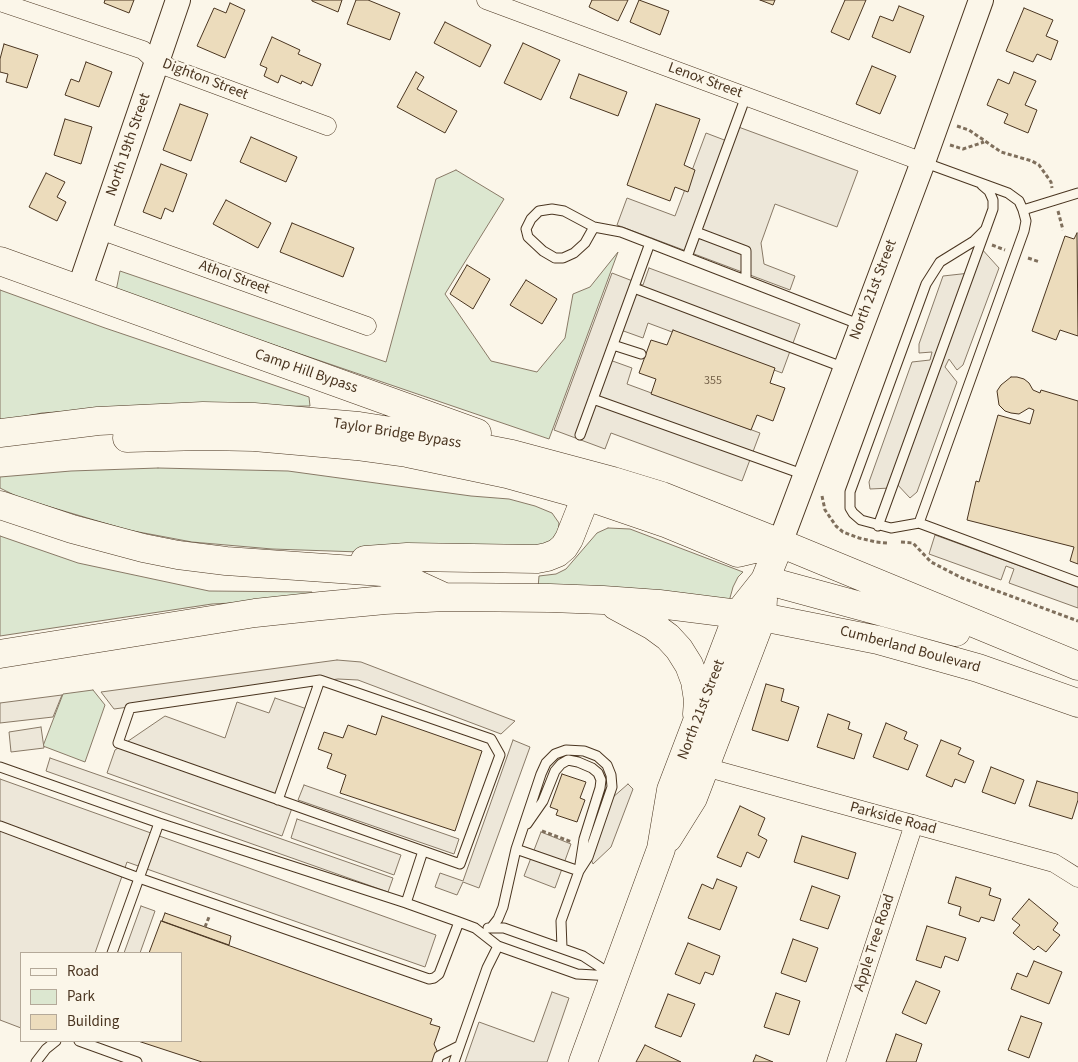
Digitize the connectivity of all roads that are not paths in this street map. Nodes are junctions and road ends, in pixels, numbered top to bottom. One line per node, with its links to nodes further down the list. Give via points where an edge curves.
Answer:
1 (178, 0): 5 (main road, North 19th Street)
2 (486, 0): 6 (street, Lenox Street)
3 (981, 0): 8 (main road, North 21st Street)
4 (0, 2): 5 (street, Dighton Street, via 143,50)
5 (158, 63): 7 (street, Dighton Street); 14 (main road, North 19th Street)
6 (746, 96): 8 (street, Lenox Street); 15 (lane)
7 (327, 126)
8 (923, 162): 9 (lane); 23 (main road, North 21st Street)
9 (980, 184): 11 (lane, via 1008,193 1019,201); 13 (lane, via 989,191 993,200)
10 (1078, 193): 11 (lane)
11 (1024, 210): 35 (lane, via 1024,231)
12 (594, 228): 12 (lane, via 552,209 539,211 526,229 528,237 543,252 563,258 574,253); 16 (lane, via 622,232)
13 (986, 229): 36 (lane); 36 (lane, via 974,241 940,262 926,284 863,456 850,492 850,508 861,520)
14 (100, 230): 21 (main road, North 19th Street); 22 (street, Athol Street)
15 (696, 232): 17 (lane); 19 (lane, via 746,251)
16 (650, 243): 17 (lane); 20 (lane)
17 (687, 257): 19 (lane)
18 (0, 261): 21 (main road, Camp Hill Bypass)
19 (746, 280): 23 (lane)
20 (634, 288): 24 (lane); 26 (lane)
21 (79, 290): 32 (main road, Camp Hill Bypass)
22 (367, 326)
23 (861, 326): 26 (main road, North 21st Street)
24 (613, 345): 25 (lane); 27 (lane)
25 (641, 354)
26 (845, 368): 31 (main road, North 21st Street)
27 (593, 399): 29 (lane); 31 (lane)
28 (0, 433): 32 (main road, Taylor Bridge Bypass, via 150,418 237,417 307,421 368,427 460,443)
29 (580, 435)
30 (0, 452): 33 (main road, via 151,437 306,440 457,462)
31 (805, 476): 37 (main road, North 21st Street)
32 (613, 481): 37 (main road, Taylor Bridge Bypass, via 662,496)
33 (586, 496): 37 (main road, via 738,552); 38 (main road, via 564,547 547,557 407,557)
34 (0, 505): 38 (main road, via 143,548)
35 (920, 524): 36 (lane, via 891,528); 40 (lane)
36 (878, 526)
37 (780, 542): 39 (main road, North 21st Street); 45 (main road)
38 (277, 566): 41 (main road, via 382,572)
39 (765, 580): 43 (main road, North 21st Street); 45 (main road)
40 (1078, 582)
41 (446, 597): 42 (main road); 44 (main road, via 254,613)
42 (603, 600): 43 (main road); 48 (main road, via 653,626 679,649 695,681 698,700)
43 (750, 615): 47 (main road, Cumberland Boulevard, via 919,650); 48 (main road, North 21st Street); 50 (main road, North 21st Street)
44 (0, 654)
45 (1074, 665)
46 (320, 680): 51 (lane); 51 (lane, via 130,708 118,742); 57 (lane, via 491,738 500,755 460,864)
47 (1078, 703)
48 (696, 723): 56 (main road, North 21st Street, via 671,790)
49 (0, 767): 52 (lane)
50 (705, 767): 53 (street, Parkside Road); 56 (main road, North 21st Street, via 693,798)
51 (278, 800): 57 (lane)
52 (159, 823): 59 (lane); 61 (lane)
53 (914, 824): 60 (street, Parkside Road, via 1054,863); 77 (street, Apple Tree Road)
54 (0, 826): 59 (lane)
55 (516, 849): 58 (lane); 58 (lane, via 521,832 543,801 555,771 568,760 578,762 592,768 601,780); 64 (lane, via 503,907)
56 (661, 849): 68 (main road, North 21st Street)
57 (423, 851): 61 (lane)
58 (578, 872): 66 (lane, via 562,921)
59 (139, 878): 62 (lane, via 429,979 438,974); 67 (lane)
60 (1078, 878)
61 (406, 903): 62 (lane)
62 (458, 922): 63 (lane)
63 (476, 928): 64 (lane); 65 (lane)
64 (491, 928): 66 (lane, via 504,928)
65 (498, 946): 68 (lane, via 577,974); 71 (lane)
66 (562, 948): 68 (lane, via 583,956)
67 (112, 952)
68 (614, 976): 76 (main road, North 21st Street)
69 (55, 1042): 72 (lane)
70 (82, 1042): 73 (lane)
71 (459, 1046): 74 (lane, via 439,1056); 75 (lane)
72 (36, 1062)
73 (137, 1062)
74 (437, 1062)
75 (454, 1062)
76 (583, 1062)
77 (836, 1062)

